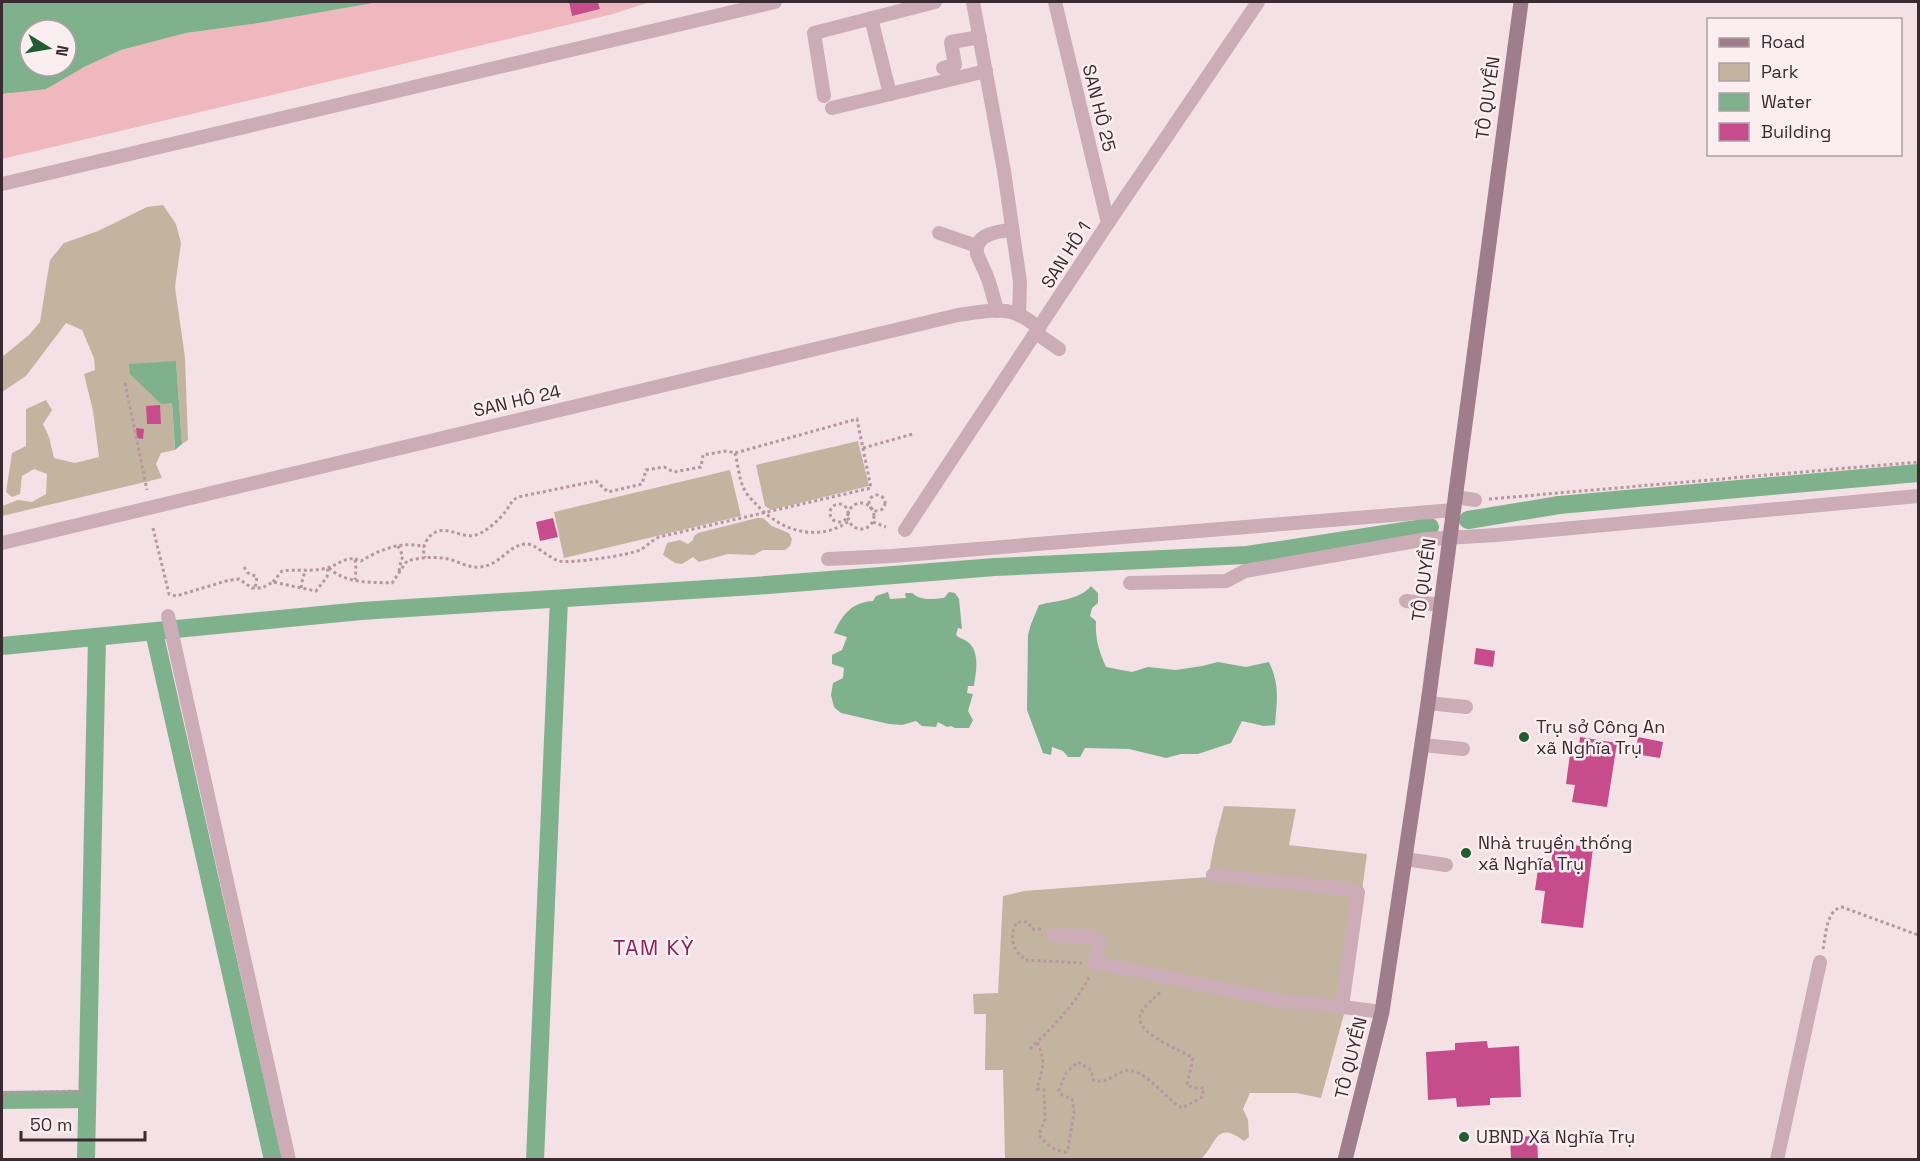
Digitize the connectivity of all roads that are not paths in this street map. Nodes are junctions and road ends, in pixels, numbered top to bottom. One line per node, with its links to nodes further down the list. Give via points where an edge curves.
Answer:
1 (775, 2): 14 (street)
2 (936, 2): 7 (street)
3 (973, 2): 8 (street)
4 (1055, 2): 15 (street, SAN HÔ 25)
5 (1258, 2): 15 (street, SAN HÔ 1)
6 (1521, 2): 25 (main road, TÔ QUYỀN)
7 (871, 18): 11 (street); 12 (street, via 814,33)
8 (980, 37): 9 (street, via 951,42 955,65); 10 (street)
9 (943, 68)
10 (986, 71): 11 (street); 16 (street)
11 (890, 94): 13 (street)
12 (824, 96)
13 (832, 108)
14 (2, 184)
15 (1108, 223): 21 (street, SAN HÔ 1)
16 (1012, 230): 18 (street, via 993,232); 20 (street, via 1020,282)
17 (939, 233): 18 (street)
18 (977, 246): 19 (street)
19 (998, 310): 20 (street, SAN HÔ 24); 28 (street, SAN HÔ 24, via 946,317)
20 (1019, 315): 21 (street, SAN HÔ 24)
21 (1037, 330): 22 (street, SAN HÔ 24); 26 (street, SAN HÔ 1)
22 (1059, 350)
23 (1918, 496): 27 (street)
24 (1475, 500): 25 (street)
25 (1455, 503): 27 (main road, TÔ QUYỀN); 29 (street)
26 (905, 530)
27 (1450, 538): 30 (street, via 1245,571 1226,581); 32 (main road, TÔ QUYỀN)
28 (2, 543)
29 (828, 559)
30 (1130, 583)
31 (1406, 601): 32 (street)
32 (1441, 605): 34 (main road, TÔ QUYỀN)
33 (169, 620): 45 (street)
34 (1428, 703): 35 (street); 36 (main road, TÔ QUYỀN)
35 (1466, 707)
36 (1422, 745): 37 (street); 38 (main road, TÔ QUYỀN)
37 (1463, 749)
38 (1405, 859): 39 (street); 44 (main road, TÔ QUYỀN)
39 (1446, 864)
40 (1213, 875): 43 (street, via 1359,892)
41 (1053, 934): 43 (street, via 1094,937 1099,941 1095,964 1286,1002)
42 (1820, 962): 47 (street)
43 (1342, 1007): 44 (street)
44 (1382, 1012): 46 (main road, TÔ QUYỀN)
45 (289, 1160)
46 (1345, 1160)
47 (1778, 1160)

